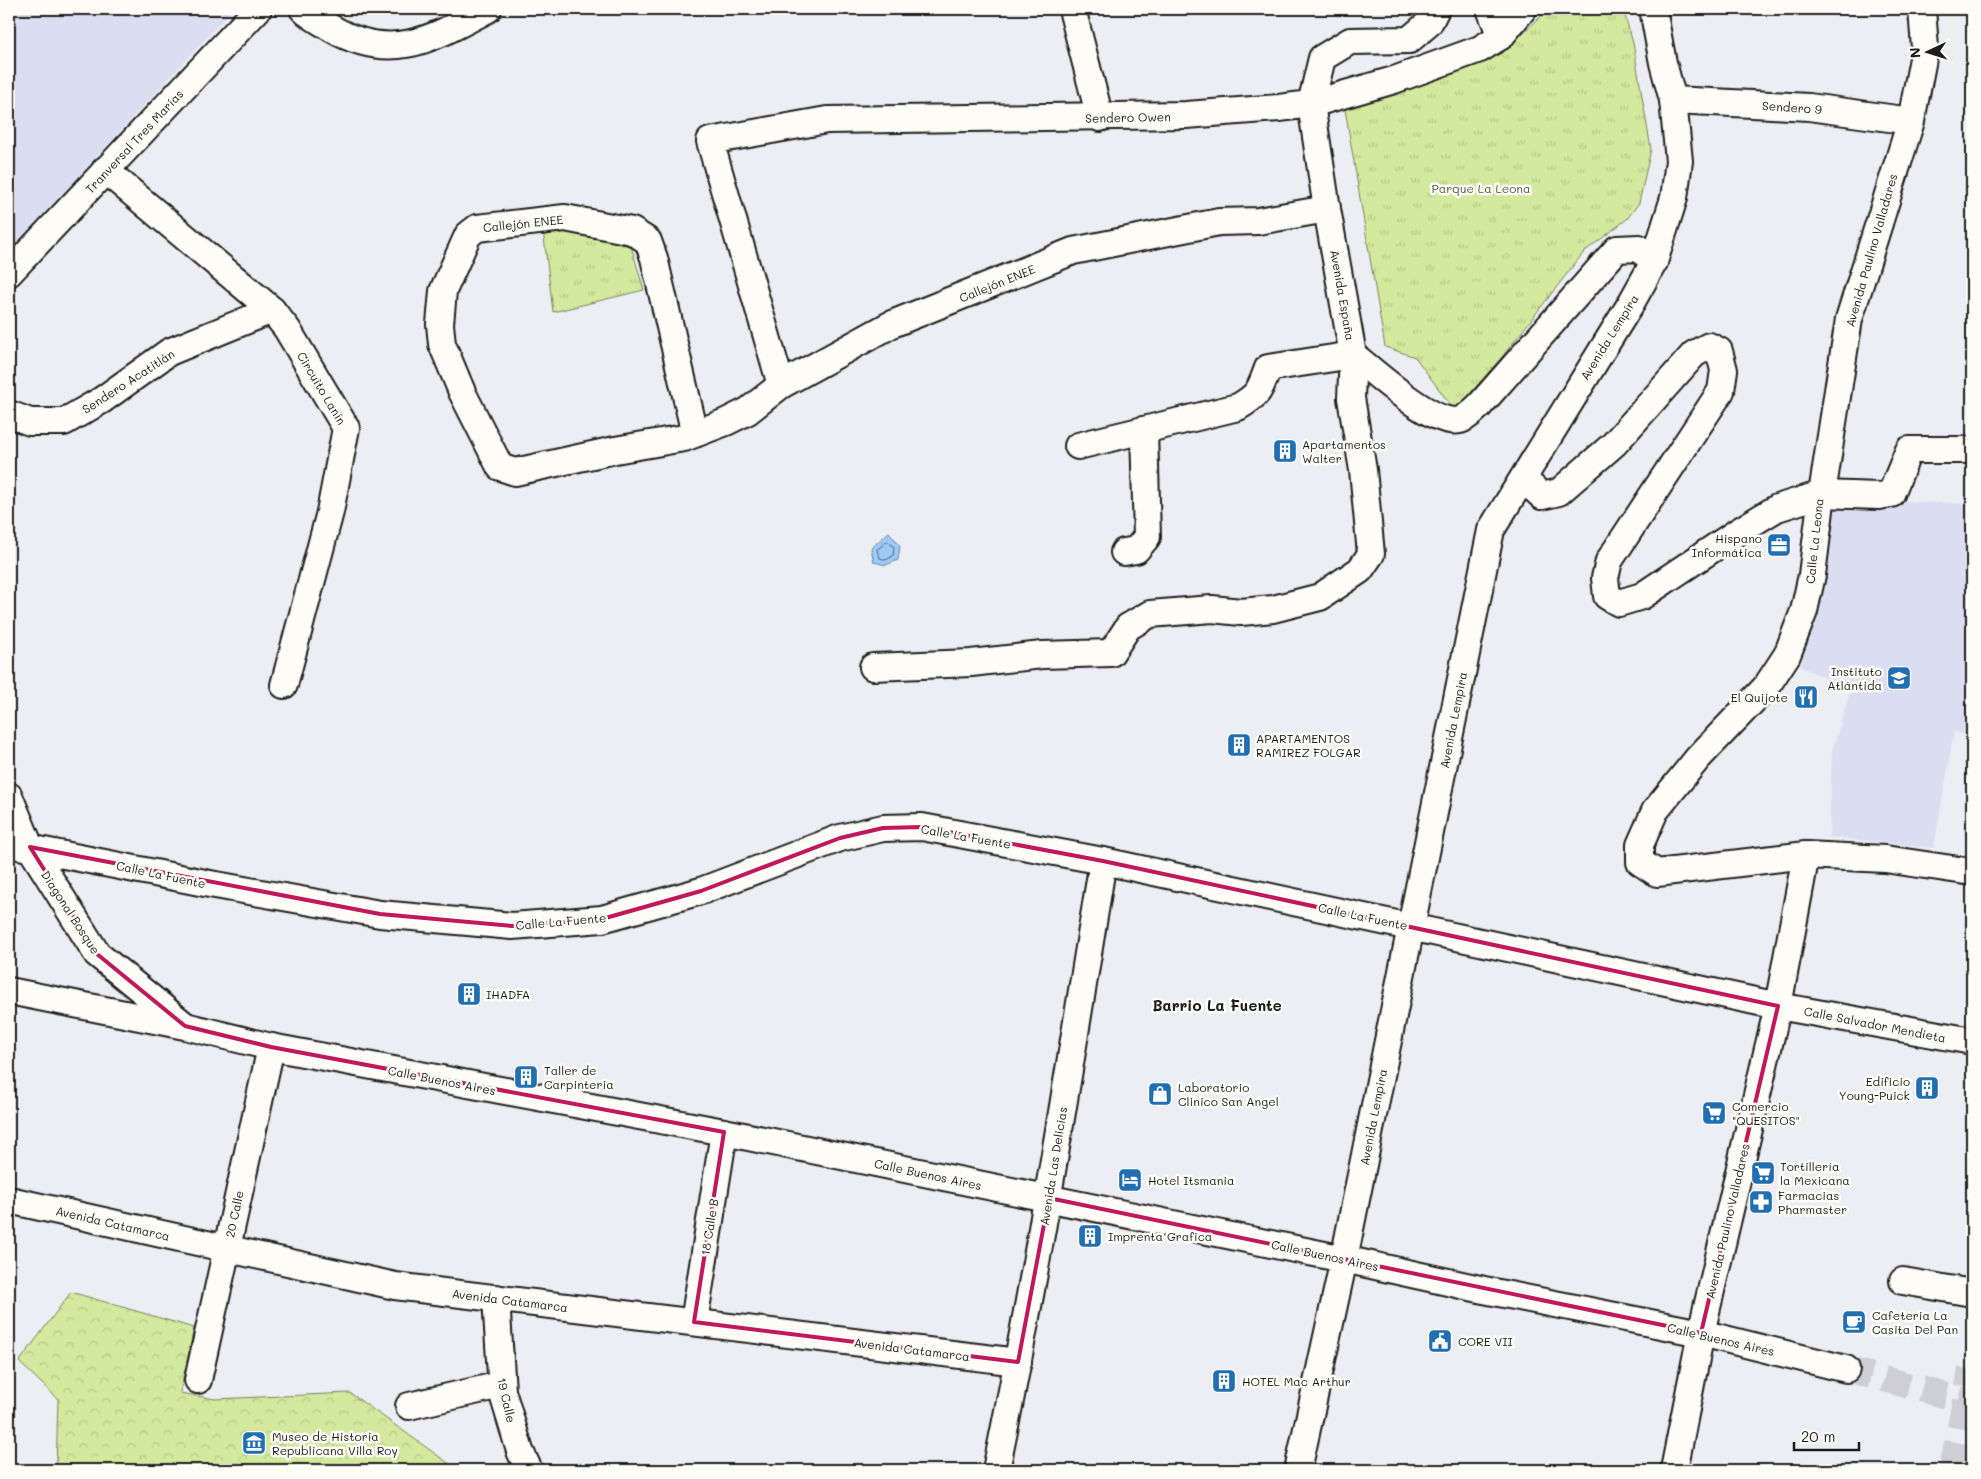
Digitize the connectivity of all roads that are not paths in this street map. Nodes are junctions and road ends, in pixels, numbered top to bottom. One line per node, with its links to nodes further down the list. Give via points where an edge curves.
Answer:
1 (258, 9): 15 (street, Tranversal Tres Marías)
2 (303, 9): 3 (street, via 340,33 379,46 402,45 436,37)
3 (488, 9)
4 (1072, 9): 13 (street)
5 (1436, 9): 12 (street, Avenida España, via 1429,23 1409,40 1350,41 1322,58)
6 (1490, 9): 10 (street)
7 (1523, 9): 10 (street, Sendero Owen)
8 (1653, 9): 11 (street, Avenida Lempira, via 1662,63)
9 (1922, 9): 14 (street, Avenida Paulino Valladares, via 1925,48)
10 (1501, 36): 12 (street, Sendero Owen, via 1480,49 1440,65)
11 (1673, 100): 14 (street, Sendero 9, via 1809,107); 17 (street, Avenida Lempira, via 1679,161 1674,198)
12 (1311, 104): 13 (street, Sendero Owen, via 1186,116); 16 (street, Avenida España)
13 (1100, 118): 21 (street, Sendero Owen, via 827,120 710,141)
14 (1911, 121): 28 (street, Avenida Paulino Valladares, via 1849,319)
15 (105, 170): 18 (street, Tranversal Tres Marías); 19 (street, Circuito Lanín)
16 (1327, 209): 20 (street, Avenida España); 21 (street, Callejón ENEE, via 1258,221 1219,222 1073,252 892,324)
17 (1654, 262): 20 (street, Avenida España, via 1639,248 1616,249 1479,406 1462,420 1447,420 1422,409); 27 (street, Avenida Lempira)
18 (9, 272)
19 (272, 310): 22 (street, Sendero Acatitlán, via 169,352 102,400 64,422 30,422); 31 (street, Circuito Lanín, via 346,428 330,512)
20 (1354, 355): 23 (street, via 1268,368 1253,399 1238,407); 30 (street, via 1351,398 1363,470 1371,554 1360,570 1320,597 1273,609 1241,612 1212,609 1152,614 1128,627 1111,654)
21 (781, 385): 24 (street, Callejón ENEE, via 748,411)
22 (9, 414)
23 (1144, 430): 25 (street); 29 (street, via 1147,536 1136,550)
24 (695, 434): 24 (street, Callejón ENEE, via 648,241 632,231 565,218 476,228 468,235 443,291 442,344 500,467 515,472)
25 (1078, 446)
26 (1972, 450): 28 (street, via 1909,450 1892,494)
27 (1523, 479): 28 (street, Calle La Leona, via 1542,496 1559,492 1614,444 1694,354 1709,346 1719,351 1724,370 1721,391 1608,561 1605,578 1607,596 1619,602 1642,596 1777,508); 37 (street, Avenida Lempira, via 1491,530)
28 (1822, 494): 34 (street, Calle La Leona, via 1812,575 1804,611 1787,655 1766,687 1674,786 1656,811 1640,845 1640,862 1657,873)
29 (1124, 552)
30 (873, 667)
31 (284, 685)
32 (9, 796): 33 (street, Diagonal Bosque)
33 (19, 845): 35 (street, Calle La Fuente, via 380,914 512,926 602,919 701,891 840,838 883,828 922,828); 40 (street, Diagonal Bosque, via 97,954)
34 (1806, 855): 36 (street, Calle La Leona, via 1885,859); 39 (street, Avenida Paulino Valladares)
35 (1103, 861): 37 (street, Calle La Fuente); 44 (street, Avenida Las Delicias)
36 (1972, 872)
37 (1411, 926): 39 (street, Calle La Fuente); 47 (street, Avenida Lempira)
38 (9, 991): 40 (street, Calle Buenos Aires)
39 (1778, 1006): 41 (street, Calle Salvador Mendieta); 52 (street, Avenida Paulino Valladares)
40 (185, 1026): 42 (street, Calle Buenos Aires)
41 (1972, 1042)
42 (271, 1048): 43 (street, Calle Buenos Aires); 46 (street, 20 Calle)
43 (724, 1132): 44 (street, Calle Buenos Aires); 51 (street, 18 Calle B)
44 (1048, 1198): 47 (street, Calle Buenos Aires); 53 (street, Avenida Las Delicias)
45 (9, 1200): 46 (street, Avenida Catamarca)
46 (226, 1248): 50 (street, Avenida Catamarca, via 395,1286); 55 (street, 20 Calle)
47 (1344, 1259): 52 (street, Calle Buenos Aires); 60 (street, Avenida Lempira)
48 (1903, 1281): 49 (street)
49 (1972, 1293)
50 (496, 1298): 51 (street, Avenida Catamarca); 56 (street, 19 Calle)
51 (694, 1322): 53 (street, Avenida Catamarca)
52 (1701, 1334): 54 (street, Calle Buenos Aires); 61 (street, Avenida Paulino Valladares)
53 (1018, 1362): 59 (street, Avenida Las Delicias)
54 (1846, 1369)
55 (198, 1380)
56 (501, 1386): 57 (street); 58 (street, 19 Calle)
57 (409, 1406)
58 (528, 1470)
59 (996, 1470)
60 (1298, 1470)
61 (1674, 1470)

